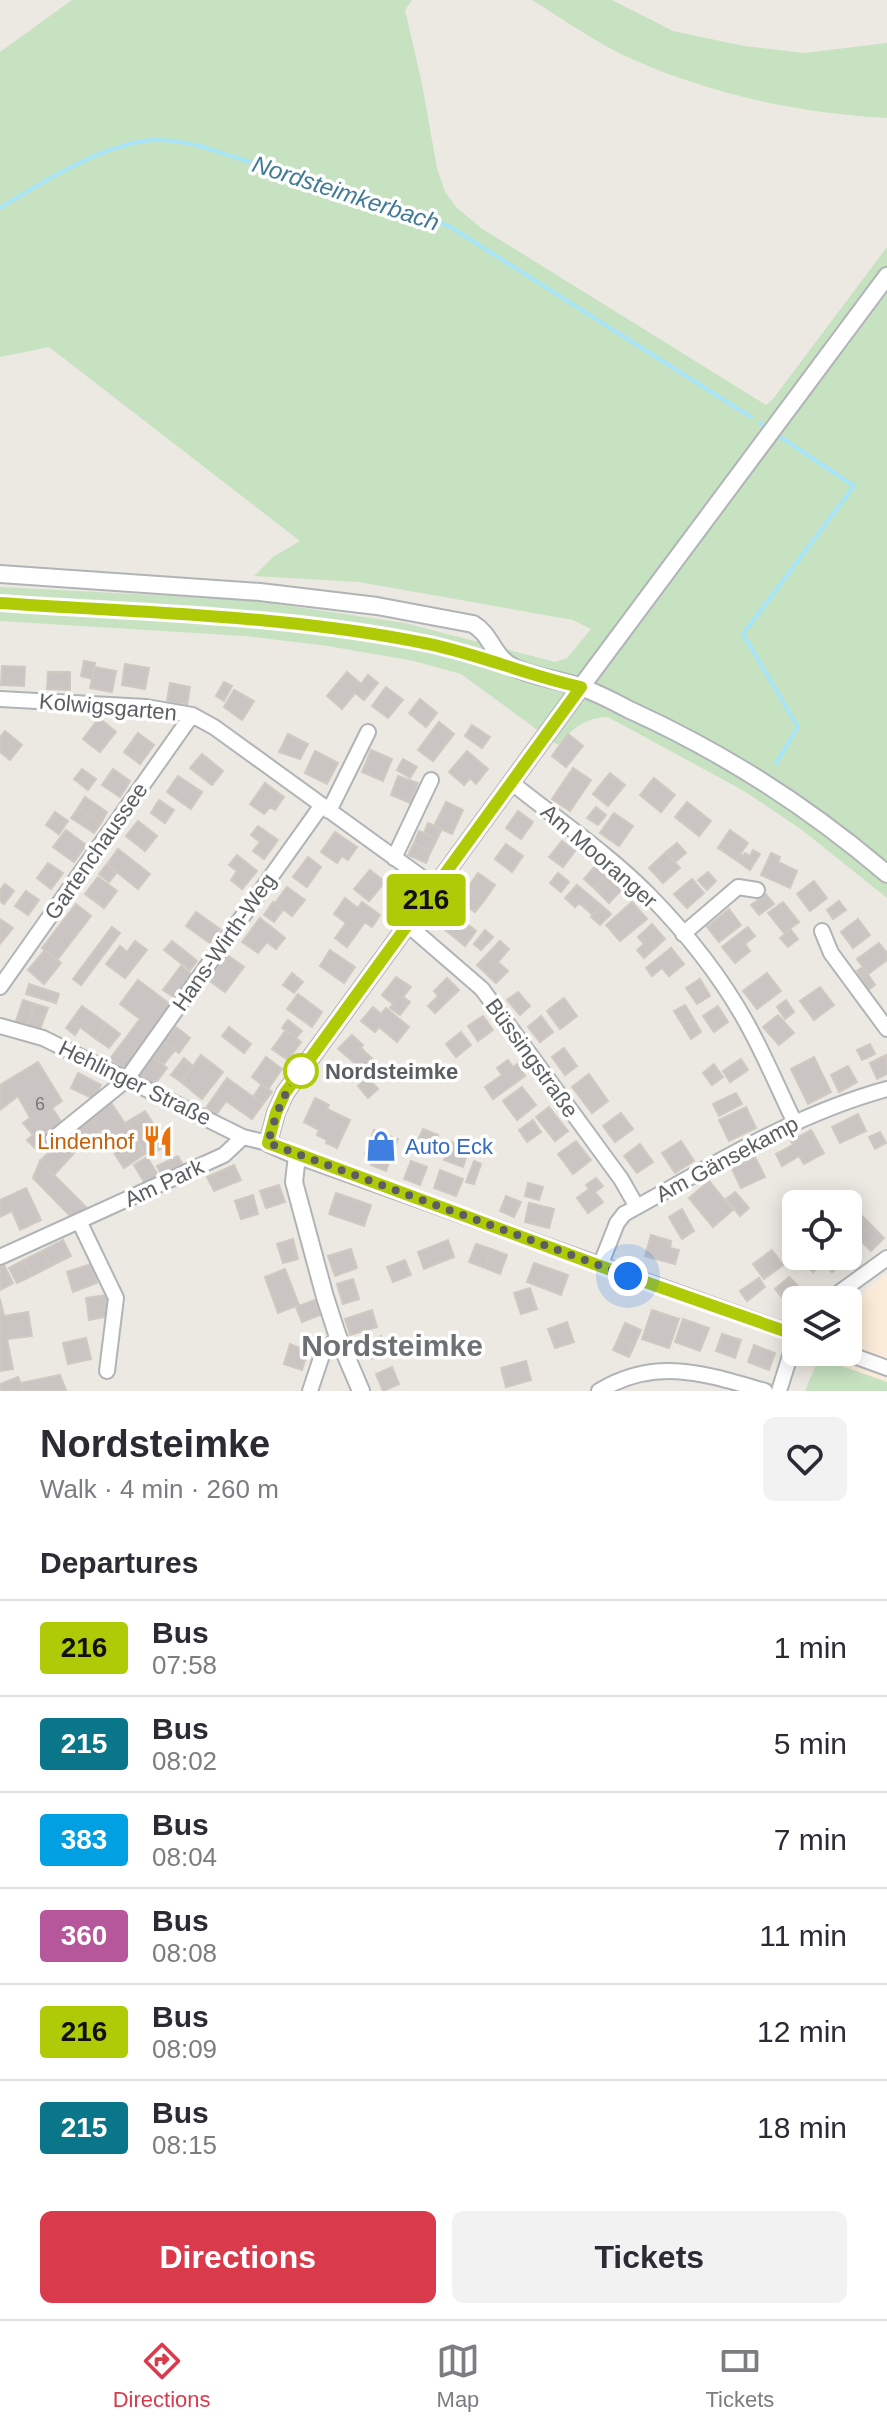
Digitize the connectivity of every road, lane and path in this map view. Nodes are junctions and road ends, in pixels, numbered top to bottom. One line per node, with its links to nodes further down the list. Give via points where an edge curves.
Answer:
1 (887, 276): 3 (street)
2 (0, 574): 3 (street, via 260,592 473,624 513,667)
3 (581, 687): 8 (street); 11 (street, via 749,773)
4 (0, 699): 5 (street, Kolwigsgarten, via 146,707)
5 (192, 715): 9 (street, Kolwigsgarten); 17 (street, Gartenchaussee)
6 (368, 732): 9 (street)
7 (431, 780): 10 (street)
8 (512, 783): 12 (street); 16 (street, Am Mooranger, via 624,871)
9 (325, 808): 10 (street, Kolwigsgarten); 20 (street, Hans-Wirth-Weg)
10 (394, 858): 12 (street, Kolwigsgarten)
11 (887, 874)
12 (435, 887): 14 (street)
13 (757, 890): 16 (street, via 738,887)
14 (408, 925): 25 (street, via 285,1093); 27 (street, Büssingstraße, via 482,989)
15 (822, 931): 19 (street, via 831,953)
16 (683, 934): 22 (street, Am Mooranger, via 752,1032)
17 (0, 987)
18 (0, 1026): 20 (street, Hehlinger Straße, via 46,1039)
19 (887, 1029)
20 (126, 1080): 23 (street, Hehlinger Straße); 24 (street, Hans-Wirth-Weg)
21 (887, 1089): 22 (street, Am Gänsekamp)
22 (794, 1121): 27 (street, Am Gänsekamp)
23 (243, 1137): 25 (street, Hehlinger Straße); 28 (street, Am Park, via 224,1155)
24 (53, 1139)
25 (268, 1143): 26 (street)
26 (297, 1156): 31 (street); 34 (street, via 294,1182)
27 (637, 1207): 31 (street, Am Gänsekamp, via 617,1223)
28 (79, 1221): 29 (street, Am Park); 38 (street, via 116,1298)
29 (0, 1257)
30 (887, 1258): 32 (street)
31 (600, 1266): 33 (street)
32 (848, 1286)
33 (782, 1331)
34 (338, 1337): 39 (street, via 322,1355); 40 (street)
35 (862, 1359): 37 (street)
36 (787, 1366): 43 (street)
37 (887, 1368)
38 (107, 1371)
39 (310, 1391)
40 (361, 1391)
41 (599, 1391): 42 (street, via 640,1374 668,1371 695,1371)
42 (765, 1391)
43 (779, 1391)

